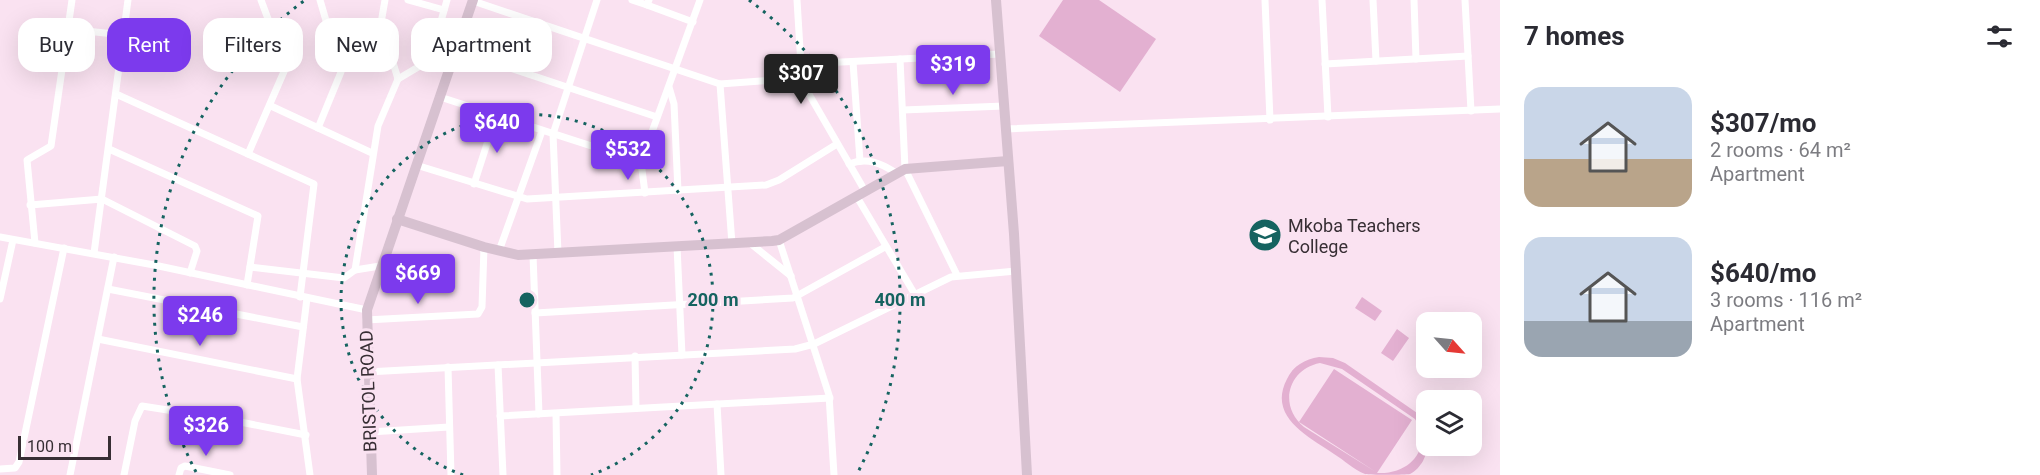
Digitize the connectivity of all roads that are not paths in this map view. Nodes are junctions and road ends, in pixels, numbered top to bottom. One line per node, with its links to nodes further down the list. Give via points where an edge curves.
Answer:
1 (72, 0): 21 (street)
2 (128, 0): 22 (street)
3 (261, 0): 46 (street, via 286,65)
4 (320, 0): 55 (street, via 341,72)
5 (385, 0): 40 (street, via 381,23)
6 (408, 0): 20 (street)
7 (447, 0): 20 (street)
8 (473, 0): 23 (street, BRISTOL ROAD); 25 (street)
9 (597, 0): 25 (street)
10 (632, 0): 19 (street)
11 (700, 0): 24 (street)
12 (797, 0): 32 (street)
13 (996, 0): 26 (street)
14 (1265, 0): 54 (street)
15 (1322, 0): 33 (street)
16 (1372, 0): 30 (street)
17 (1414, 0): 29 (street)
18 (1465, 0): 27 (street)
19 (648, 3): 24 (street)
20 (444, 10): 40 (street, via 429,60)
21 (69, 18)
22 (125, 18)
23 (467, 18)
24 (693, 22): 34 (street)
25 (584, 38): 34 (street); 42 (street)
26 (1000, 54): 28 (street); 47 (street)
27 (1468, 56): 29 (street); 50 (street)
28 (900, 59): 31 (street); 49 (street)
29 (1416, 59): 30 (street)
30 (1376, 61): 33 (street)
31 (853, 62): 32 (street); 64 (street)
32 (802, 64): 39 (street)
33 (1325, 64): 53 (street)
34 (676, 68): 41 (street); 43 (street)
35 (62, 72): 77 (street, via 51,146 27,160)
36 (119, 72): 44 (street)
37 (449, 72): 45 (street, BRISTOL ROAD)
38 (523, 72): 42 (street)
39 (802, 78): 41 (street); 59 (street)
40 (398, 79): 61 (street)
41 (720, 84): 70 (street)
42 (568, 87): 52 (street); 58 (street)
43 (669, 87): 52 (street); 71 (street, via 674,104)
44 (116, 94): 60 (street); 62 (street)
45 (440, 97): 51 (street); 67 (street, BRISTOL ROAD)
46 (271, 106): 55 (street); 62 (street)
47 (1004, 106): 49 (street); 56 (street)
48 (1500, 109): 50 (street)
49 (903, 110): 68 (street)
50 (1471, 111): 53 (street)
51 (496, 116): 57 (street); 69 (street)
52 (657, 117): 65 (street)
53 (1328, 117): 54 (street)
54 (1270, 120): 56 (street)
55 (318, 128): 61 (street)
56 (1006, 129): 63 (street)
57 (542, 131): 58 (street); 74 (street)
58 (553, 134): 65 (street); 76 (street)
59 (837, 144): 66 (street); 70 (street, via 774,183)
60 (110, 149): 75 (street); 95 (street, via 258,216)
61 (372, 153): 96 (street)
62 (248, 154): 98 (street, via 314,185)
63 (1008, 160): 68 (street); 97 (street)
64 (860, 161): 66 (street); 68 (street)
65 (641, 162): 72 (street)
66 (849, 164): 73 (street)
67 (416, 165): 69 (street); 78 (street, BRISTOL ROAD)
68 (901, 171): 73 (street); 100 (street)
69 (474, 184): 74 (street)
70 (728, 189): 71 (street); 84 (street)
71 (678, 191): 72 (street)
72 (645, 193): 76 (street)
73 (861, 194): 81 (street); 87 (street)
74 (518, 198): 76 (street); 89 (street)
75 (102, 199): 77 (street); 90 (street); 99 (street, via 195,246)
76 (555, 199): 91 (street)
77 (30, 205): 82 (street)
78 (397, 219): 86 (street); 94 (street, BRISTOL ROAD)
79 (0, 237): 80 (street)
80 (13, 240): 82 (street); 107 (street)
81 (779, 240): 83 (street); 101 (street)
82 (35, 243): 88 (street)
83 (750, 243): 84 (street); 101 (street)
84 (732, 244): 85 (street)
85 (677, 246): 91 (street); 108 (street)
86 (484, 247): 89 (street); 110 (street, via 482,307 478,314)
87 (885, 247): 104 (street); 105 (street)
88 (64, 248): 90 (street); 130 (street, via 19,462 15,468)
89 (499, 251): 92 (street)
90 (94, 253): 93 (street)
91 (558, 253): 92 (street)
92 (533, 255): 109 (street)
93 (114, 257): 99 (street); 103 (street)
94 (380, 266): 96 (street); 110 (street, BRISTOL ROAD)
95 (250, 267): 98 (street); 102 (street)
96 (356, 270): 98 (street, via 344,278)
97 (1016, 271): 100 (street); 142 (street)
98 (303, 272): 106 (street)
99 (190, 273): 102 (street)
100 (957, 275): 104 (street)
101 (793, 278): 105 (street)
102 (247, 285): 106 (street)
103 (108, 289): 111 (street); 112 (street)
104 (914, 293): 113 (street)
105 (799, 296): 108 (street); 113 (street)
106 (303, 298): 110 (street); 111 (street)
107 (0, 299)
108 (679, 305): 109 (street); 114 (street)
109 (536, 313): 116 (street)
110 (366, 315): 119 (street, BRISTOL ROAD)
111 (303, 327): 120 (street)
112 (98, 339): 120 (street); 131 (street)
113 (814, 344): 114 (street, via 786,350); 121 (street)
114 (682, 355): 115 (street)
115 (635, 356): 116 (street); 123 (street)
116 (537, 362): 117 (street); 124 (street)
117 (498, 365): 118 (street); 126 (street)
118 (448, 368): 119 (street); 127 (street)
119 (367, 372): 128 (street, BRISTOL ROAD)
120 (297, 379): 129 (street)
121 (830, 398): 122 (street); 141 (street)
122 (717, 404): 123 (street); 140 (street)
123 (636, 408): 125 (street)
124 (539, 414): 125 (street); 126 (street)
125 (556, 414): 139 (street)
126 (500, 416): 138 (street)
127 (449, 427): 128 (street); 137 (street)
128 (370, 432): 136 (street, BRISTOL ROAD)
129 (306, 435): 132 (street, via 145,406 140,408 135,421); 135 (street)
130 (0, 469)
131 (70, 475)
132 (124, 475)
133 (179, 475): 134 (street, via 185,466)
134 (230, 475)
135 (310, 475)
136 (372, 475)
137 (451, 475)
138 (503, 475)
139 (557, 475)
140 (721, 475)
141 (834, 475)
142 (1027, 475)

